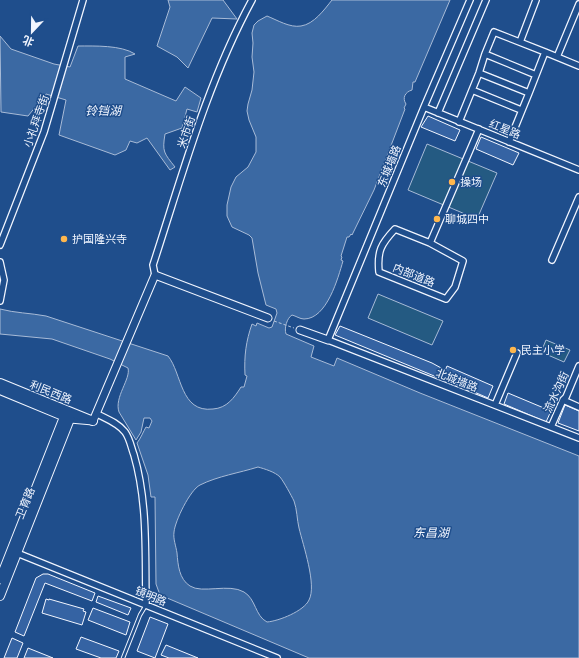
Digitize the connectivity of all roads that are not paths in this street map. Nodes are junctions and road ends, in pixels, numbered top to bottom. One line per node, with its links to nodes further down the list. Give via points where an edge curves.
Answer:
1 (83, 0): 25 (street, 小礼拜寺街, via 44,132)
2 (252, 0): 28 (street, 米市街, via 238,25 208,99 153,265)
3 (470, 0): 16 (street, 东城墙路)
4 (486, 0): 18 (street)
5 (536, 0): 7 (street)
6 (579, 4): 10 (street)
7 (520, 42): 8 (street); 9 (street, via 494,32)
8 (545, 52): 10 (street); 13 (street)
9 (485, 54): 12 (street); 13 (street)
10 (557, 57): 11 (street)
11 (579, 66)
12 (479, 73): 14 (street); 15 (street)
13 (536, 75): 15 (street)
14 (472, 90): 17 (street); 19 (street)
15 (529, 93): 17 (street)
16 (424, 107): 18 (street, 红星路); 32 (street, 东城墙路)
17 (522, 110): 21 (street)
18 (438, 113): 19 (street, 红星路)
19 (459, 122): 20 (street, 红星路)
20 (478, 129): 21 (street, 红星路); 24 (street)
21 (509, 142): 22 (street, 红星路)
22 (579, 170)
23 (579, 197): 26 (street)
24 (430, 243): 24 (street, 内部道路, via 395,229 384,241 378,257 379,272 446,299 455,287 463,261)
25 (0, 245)
26 (552, 260)
27 (0, 262): 29 (street, via 4,280)
28 (155, 275): 30 (street); 41 (street)
29 (0, 301)
30 (268, 318)
31 (300, 330): 32 (street)
32 (328, 340): 38 (street, 北城墙路)
33 (517, 353): 38 (street)
34 (579, 366): 37 (street, 流水沟街)
35 (0, 383): 41 (main road, 利民西路)
36 (0, 390): 40 (main road, 利民西路)
37 (563, 400): 39 (street); 42 (street, 流水沟街)
38 (495, 405): 42 (street, 北城墙路)
39 (579, 407)
40 (67, 418): 41 (street); 44 (main road, 卫育路); 45 (main road, 卫育路)
41 (95, 418): 47 (street, via 114,422 124,431 138,468 144,509)
42 (551, 427): 43 (street, 北城墙路)
43 (579, 438)
44 (17, 552): 46 (main road, 卫育路); 47 (street, 镜明路)
45 (0, 578)
46 (0, 596)
47 (146, 605): 48 (lane); 49 (street, 镜明路)
48 (123, 658)
49 (277, 658)

